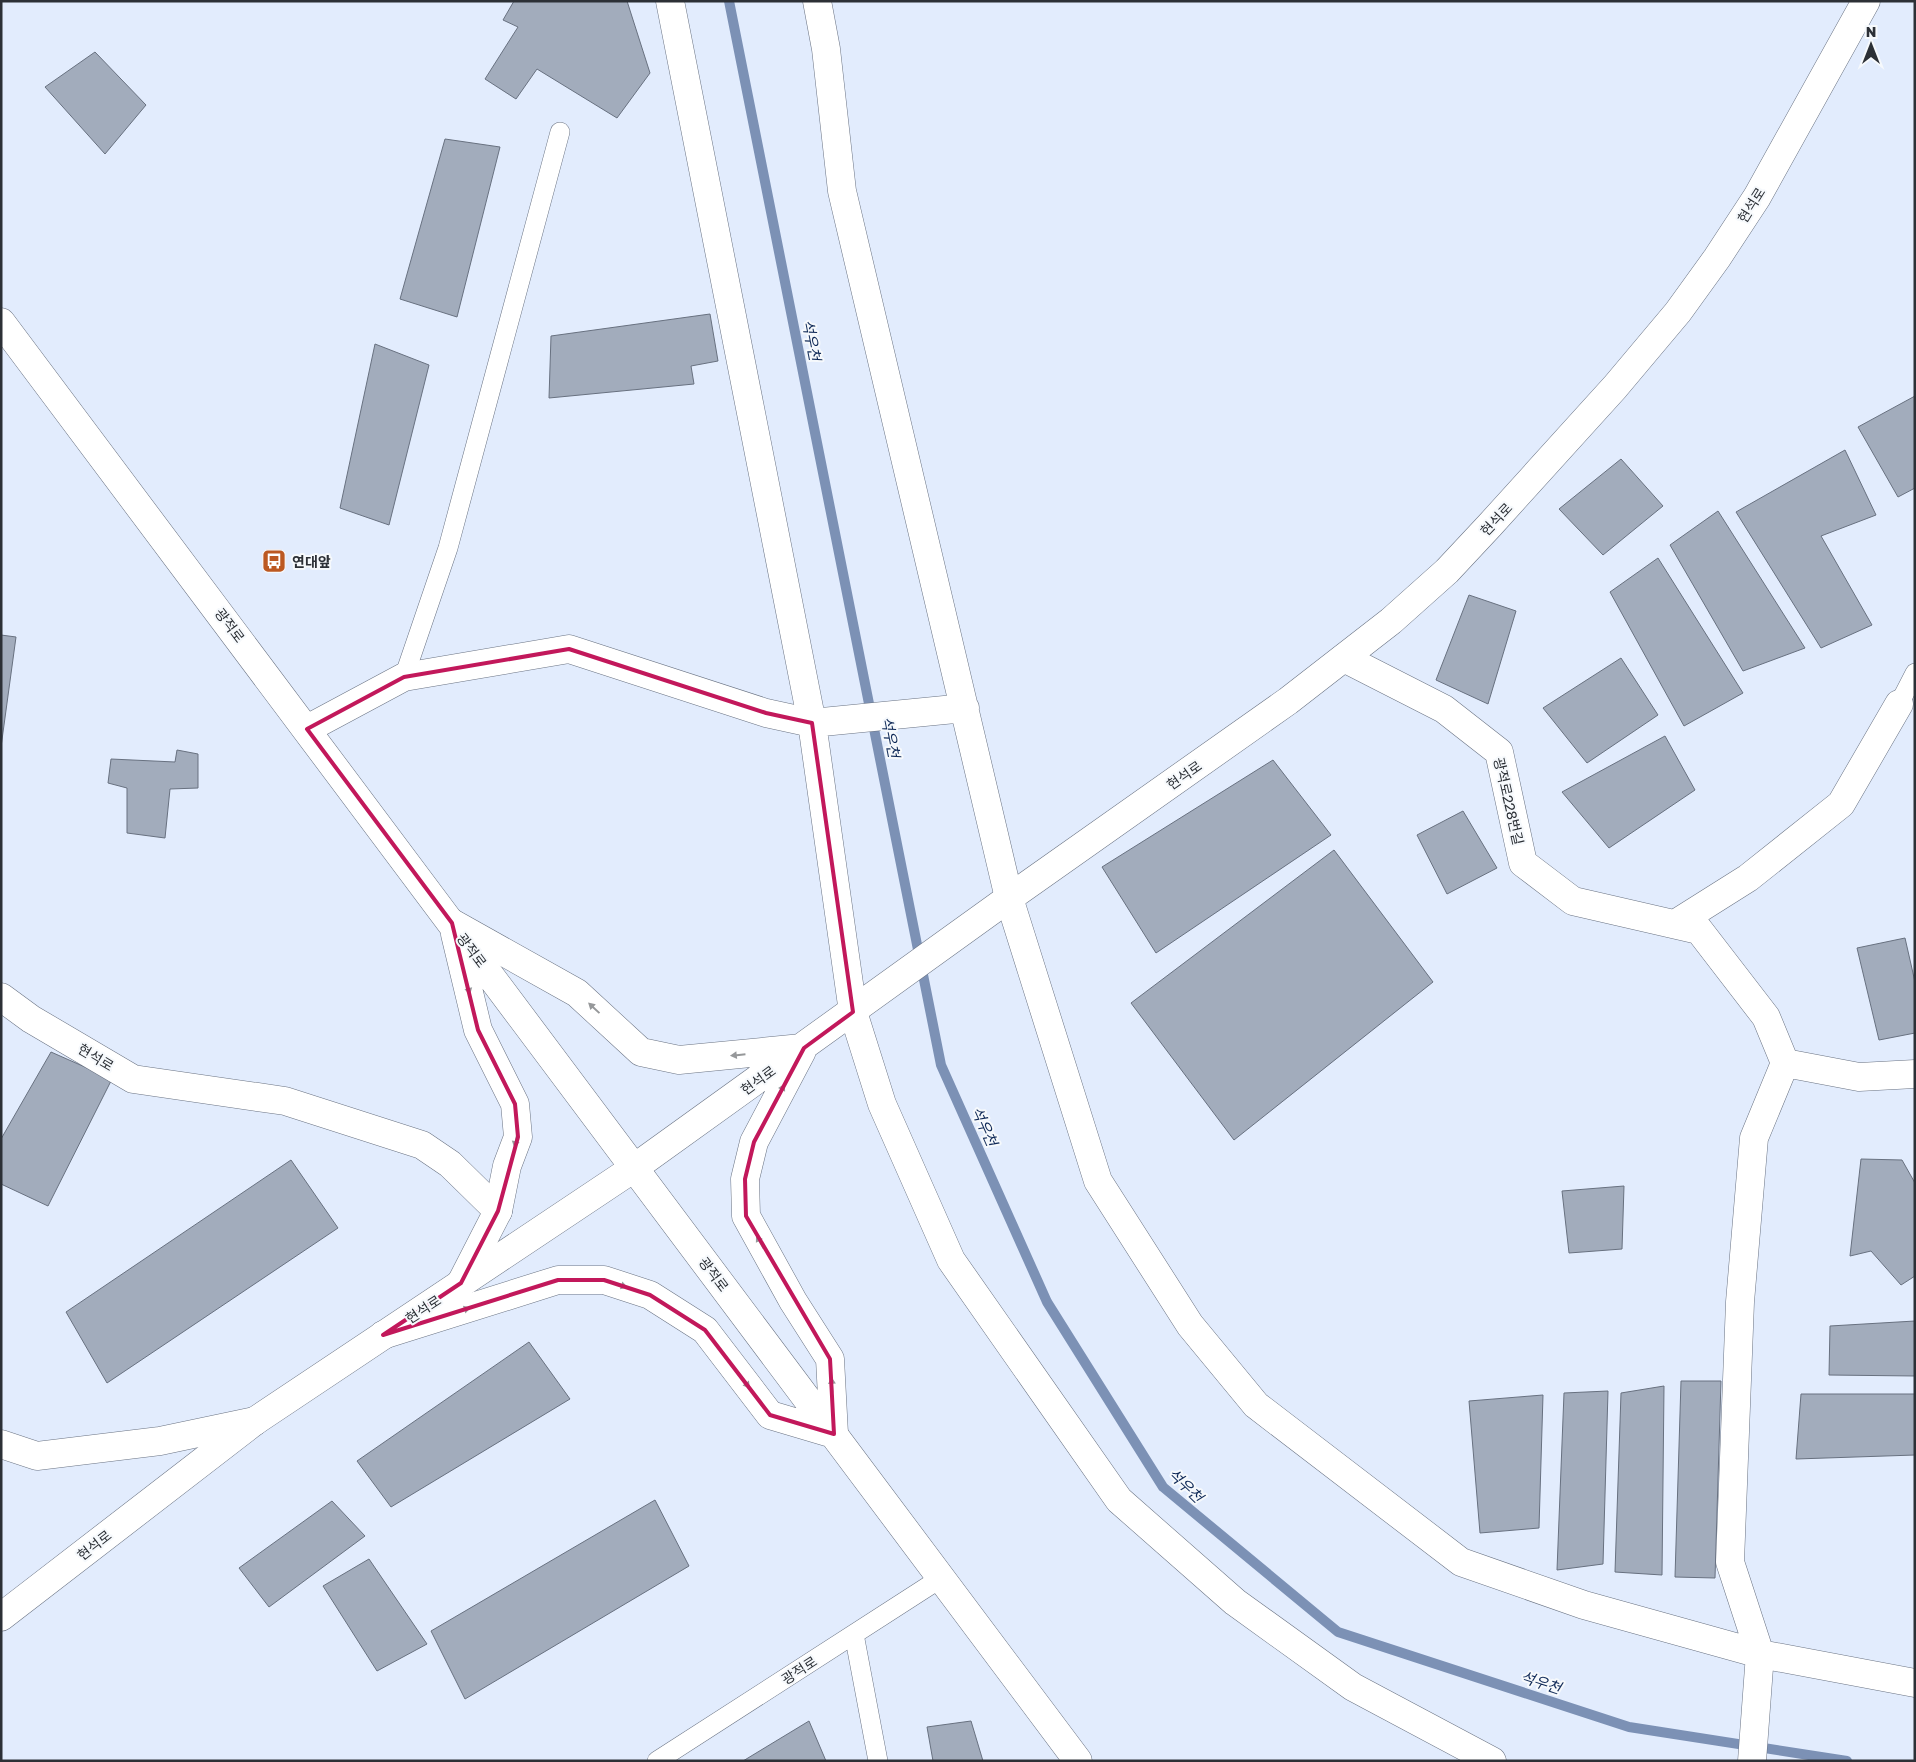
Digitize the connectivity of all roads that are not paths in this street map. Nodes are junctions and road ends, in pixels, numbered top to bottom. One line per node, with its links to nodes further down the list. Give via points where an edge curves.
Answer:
1 (670, 1): 11 (street)
2 (817, 1): 10 (street, via 826,49 842,191)
3 (1866, 1): 6 (street, 현석로, via 1757,197 1678,312 1615,387 1459,558 1391,621)
4 (560, 132): 8 (lane, via 448,548)
5 (1, 322): 12 (street, 광적로)
6 (1344, 658): 13 (street, 현석로, via 1288,702); 15 (street, 광적로228번길, via 1444,708 1499,752 1523,863 1573,901)
7 (1915, 673): 9 (lane)
8 (404, 677): 11 (street, via 569,649 766,713); 12 (street)
9 (1899, 704): 15 (street, via 1841,804 1748,878)
10 (965, 708): 11 (street); 13 (street)
11 (812, 723): 17 (street)
12 (307, 729): 14 (street, 광적로)
13 (1001, 904): 17 (street, 현석로); 31 (street, via 1098,1181 1190,1325 1256,1406 1462,1562)
14 (452, 923): 18 (street, one-way to 14, via 679,1060 641,1052 577,993); 21 (street, 광적로); 22 (street, one-way to 22, via 478,1030 515,1104 518,1137 507,1166)
15 (1675, 924): 19 (street, 광적로228번길, via 1699,930 1766,1018)
16 (1, 997): 22 (street, 현석로, via 31,1019 132,1079 286,1101 422,1145 450,1164)
17 (853, 1012): 18 (street, 현석로); 36 (street, via 882,1104 951,1260 1119,1500 1235,1602 1353,1687)
18 (804, 1048): 21 (street, 현석로); 26 (street, one-way to 18, via 830,1360 746,1216 745,1179 754,1142)
19 (1785, 1063): 20 (street, via 1859,1077); 31 (street, via 1754,1138 1740,1302 1730,1562)
20 (1915, 1074)
21 (634, 1168): 23 (street, 현석로); 26 (street, 광적로)
22 (498, 1211): 23 (street)
23 (461, 1283): 24 (street, 현석로)
24 (383, 1335): 25 (street, 현석로); 26 (street, one-way to 26, via 558,1280 604,1280 650,1295 705,1330 770,1415)
25 (255, 1421): 27 (street, via 160,1441 37,1456); 29 (street, 현석로)
26 (834, 1434): 28 (street, 광적로)
27 (1, 1444)
28 (941, 1578): 30 (lane, 광적로); 35 (street, 광적로)
29 (1, 1617)
30 (854, 1634): 33 (lane, 광적로); 34 (lane)
31 (1760, 1664): 32 (street); 37 (street)
32 (1915, 1683)
33 (657, 1761)
34 (878, 1761)
35 (1078, 1761)
36 (1492, 1761)
37 (1752, 1761)

